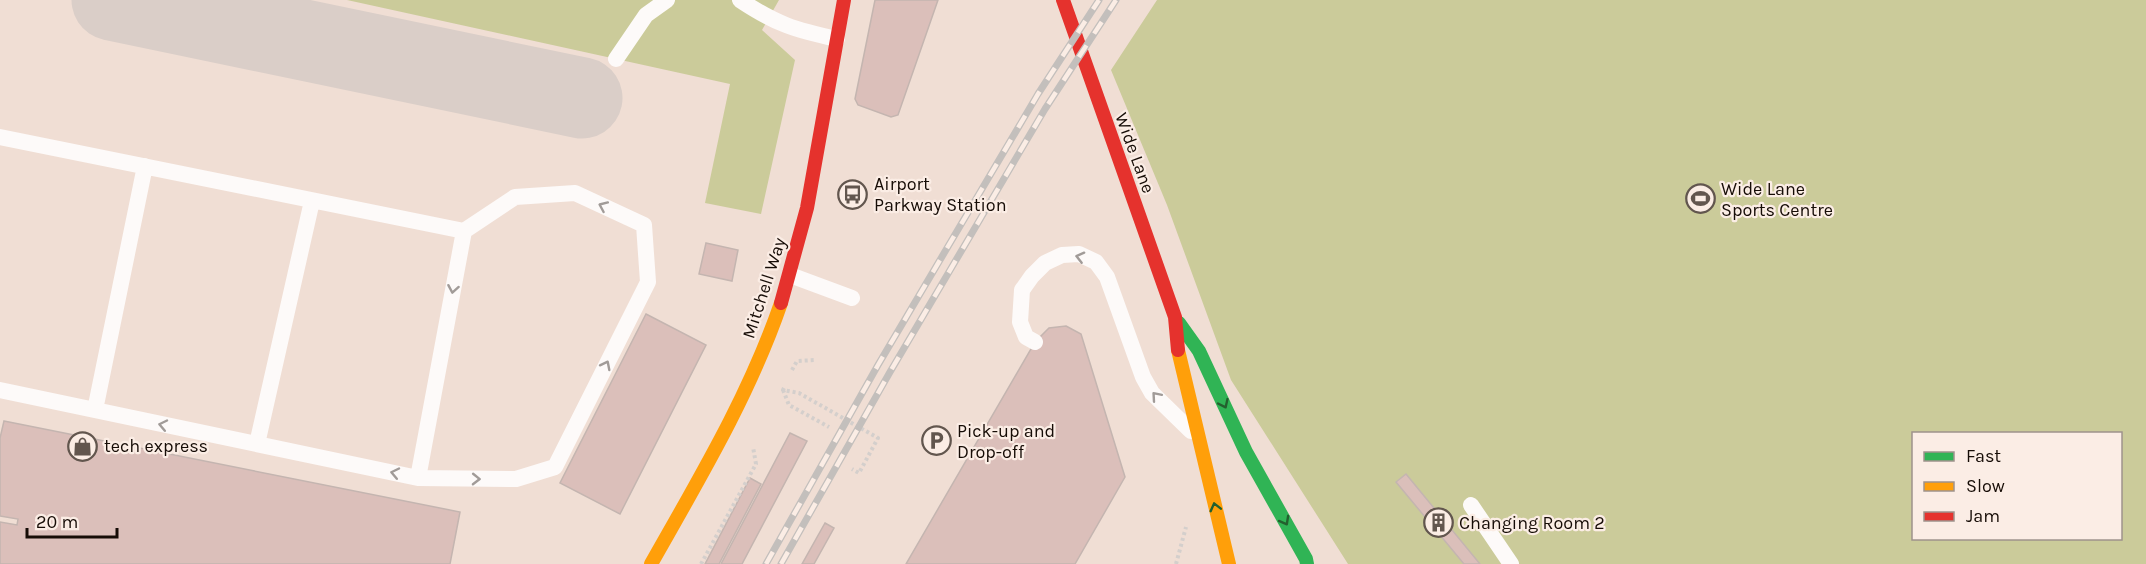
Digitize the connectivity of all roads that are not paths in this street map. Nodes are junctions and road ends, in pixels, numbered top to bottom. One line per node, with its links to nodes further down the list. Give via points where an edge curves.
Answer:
1 (667, 0): 6 (lane, via 646,15)
2 (740, 0): 5 (lane, via 768,19)
3 (844, 0): 5 (street, Mitchell Way)
4 (1063, 0): 13 (street, Wide Lane)
5 (837, 39): 11 (street, Mitchell Way, via 805,219)
6 (616, 59)
7 (0, 137): 8 (lane)
8 (145, 166): 9 (lane); 16 (lane)
9 (312, 201): 10 (lane); 18 (lane)
10 (464, 231): 19 (lane, one-way to 19); 19 (lane, one-way to 10, via 516,479 555,467 648,282 644,225 574,193 515,197)
11 (790, 275): 12 (lane); 21 (street, Mitchell Way, via 742,401)
12 (852, 298)
13 (1175, 317): 17 (street, Wide Lane, via 1179,359); 23 (street, Wide Lane, one-way to 23, via 1199,351 1246,452)
14 (1035, 342): 17 (lane, one-way to 14, via 1152,393 1107,277 1096,262 1078,254 1062,255 1045,263 1032,276 1022,290 1020,322 1026,337)
15 (0, 390): 16 (lane)
16 (95, 410): 18 (lane, one-way to 16)
17 (1197, 436): 22 (street, Wide Lane, one-way to 17)
18 (257, 444): 19 (lane, one-way to 18)
19 (418, 478)
20 (1471, 505): 24 (lane)
21 (651, 564)
22 (1229, 564)
23 (1307, 564)
24 (1511, 564)

